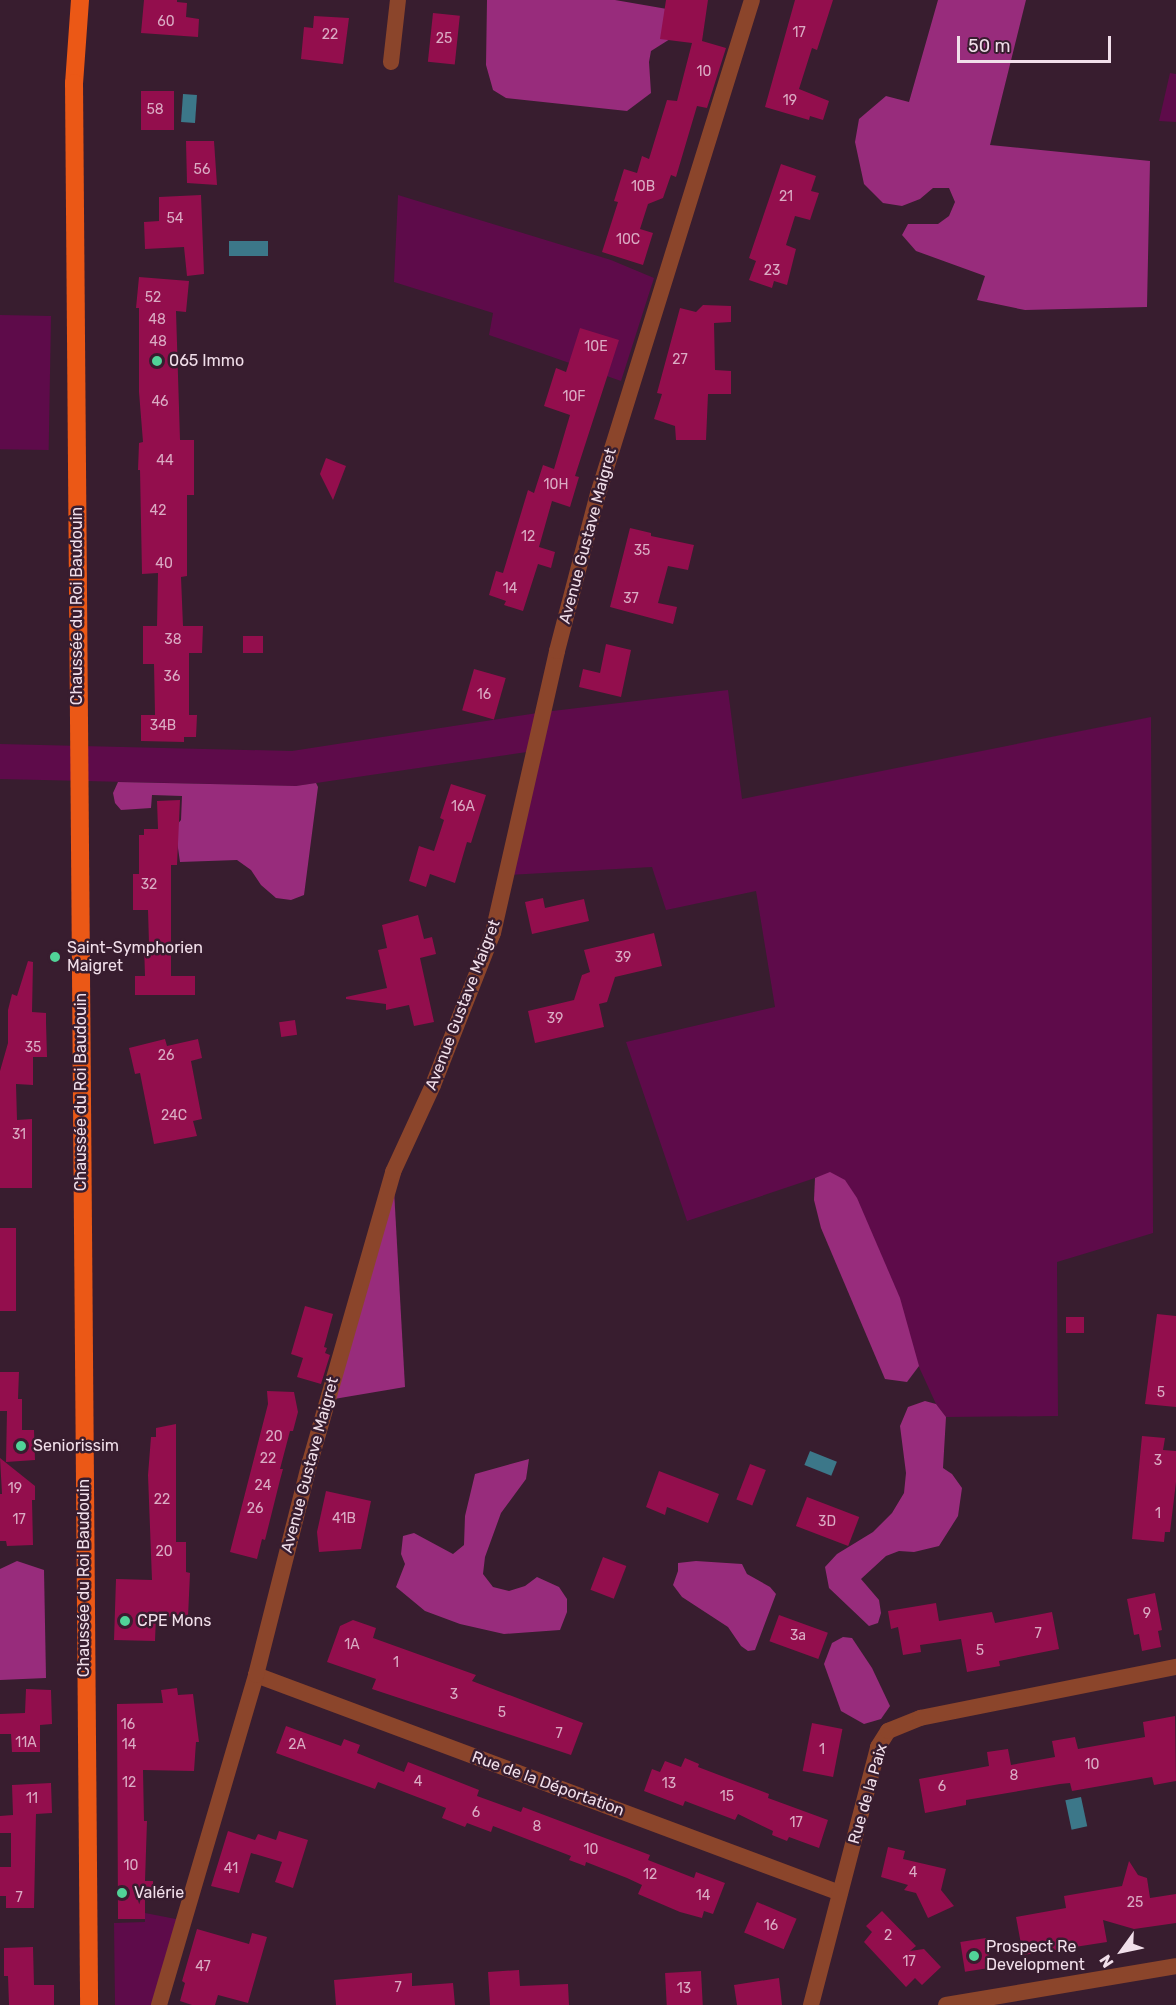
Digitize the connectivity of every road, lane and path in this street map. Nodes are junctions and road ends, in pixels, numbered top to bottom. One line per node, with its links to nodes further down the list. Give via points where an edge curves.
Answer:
1 (80, 0): 9 (main road, Chaussée du Roi Baudouin, via 74,83)
2 (398, 0): 4 (street)
3 (752, 0): 6 (street, Avenue Gustave Maigret, via 598,494 557,651 493,933 433,1085 393,1172 310,1462)
4 (391, 62)
5 (1176, 1667): 7 (street, Rue de la Paix, via 920,1718 888,1731 878,1747)
6 (256, 1675): 7 (street, Rue de la Déportation); 10 (street, Avenue Gustave Maigret)
7 (840, 1893): 11 (street, Rue de la Paix)
8 (1175, 1971): 12 (street)
9 (88, 2005)
10 (159, 2005)
11 (811, 2005)
12 (946, 2005)

